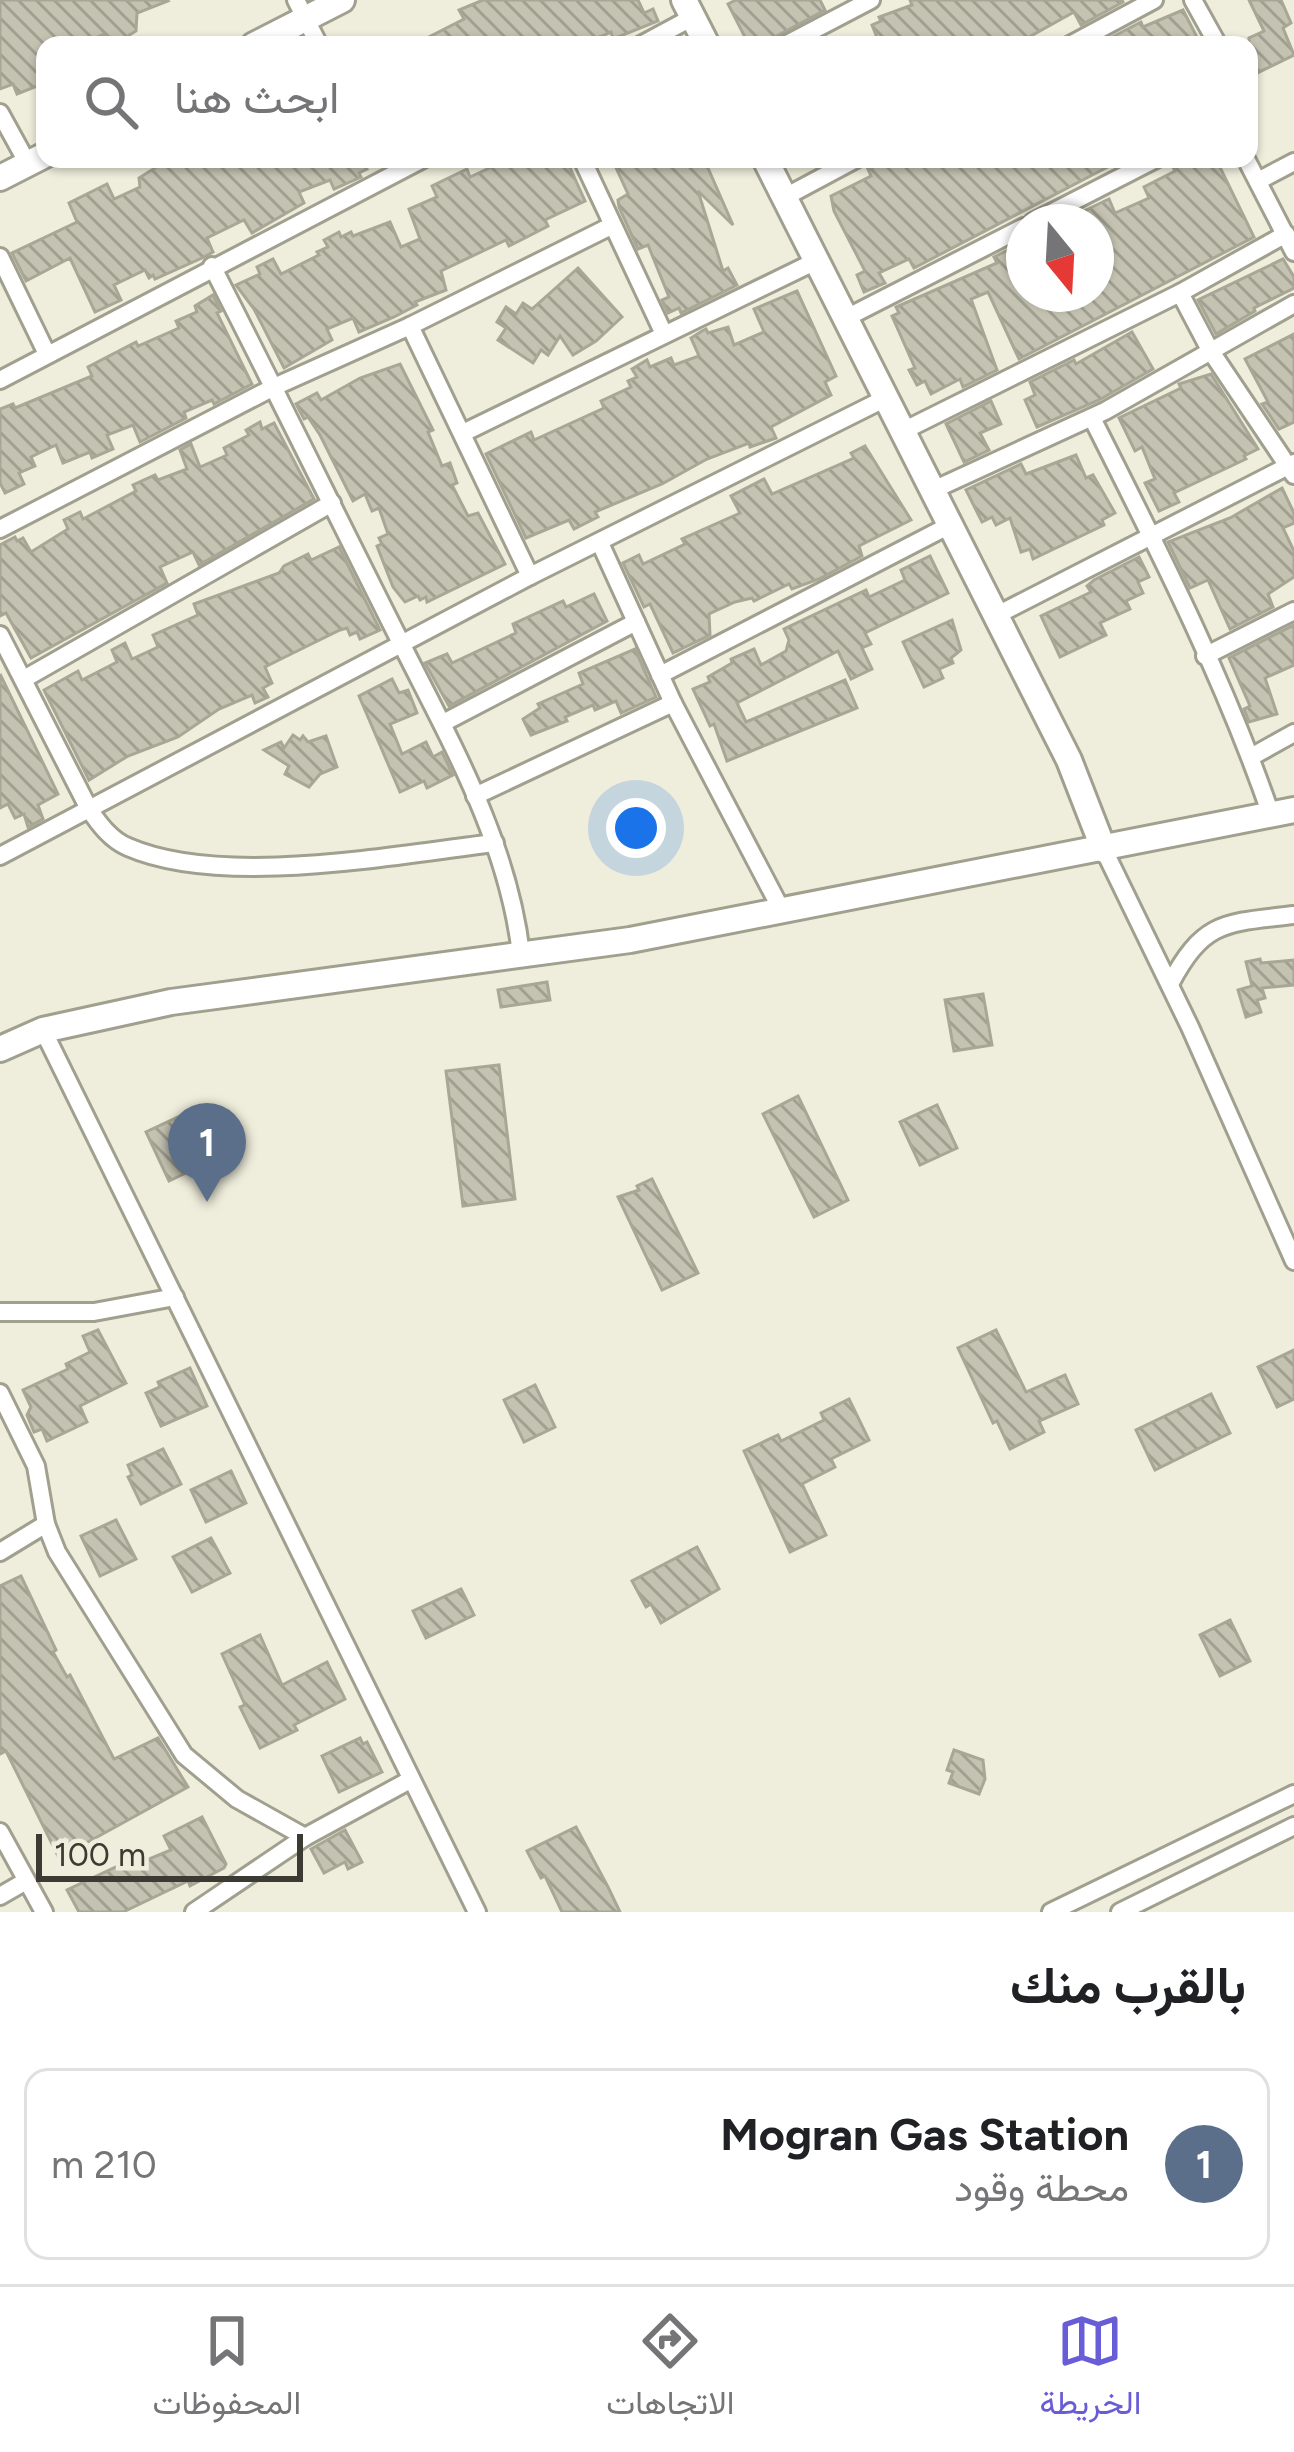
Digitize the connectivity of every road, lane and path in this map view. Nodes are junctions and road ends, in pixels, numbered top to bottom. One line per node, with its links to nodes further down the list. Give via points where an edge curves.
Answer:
1 (342, 0): 5 (street)
2 (872, 0): 11 (street)
3 (1154, 0): 12 (street)
4 (1193, 0): 13 (street)
5 (301, 9): 7 (street); 8 (street)
6 (689, 9): 9 (street); 10 (street)
7 (266, 36)
8 (315, 36)
9 (653, 36)
10 (702, 36)
11 (802, 36)
12 (1087, 36)
13 (1213, 36)
14 (0, 113): 15 (street)
15 (36, 159): 25 (street)
16 (1294, 162): 26 (street)
17 (382, 168): 24 (street)
18 (405, 168): 24 (street)
19 (586, 168): 29 (street)
20 (770, 168): 27 (street)
21 (839, 168): 27 (street)
22 (1139, 168): 28 (street)
23 (1251, 168): 26 (street)
24 (387, 177): 35 (street)
25 (0, 178)
26 (1258, 181): 30 (street)
27 (784, 197): 34 (street)
28 (1069, 204)
29 (611, 226): 39 (street); 40 (street)
30 (1286, 234): 32 (street); 36 (street)
31 (1006, 236): 38 (street)
32 (1294, 252)
33 (0, 256): 42 (street)
34 (816, 260): 38 (street); 40 (street)
35 (212, 266): 42 (street); 44 (street)
36 (1180, 293): 41 (street); 47 (street)
37 (1294, 304): 41 (street)
38 (846, 318): 45 (street)
39 (410, 326): 44 (street); 48 (street)
40 (664, 334): 48 (street)
41 (1210, 350): 46 (street); 49 (street)
42 (47, 354): 43 (street)
43 (0, 380)
44 (274, 387): 51 (street); 53 (street)
45 (886, 398): 47 (street); 55 (street)
46 (1092, 418): 50 (street); 54 (street)
47 (903, 431): 50 (street)
48 (463, 433): 56 (street)
49 (1292, 468): 54 (street)
50 (931, 491): 52 (street)
51 (332, 503): 61 (street); 64 (street)
52 (950, 525): 58 (street); 63 (street)
53 (0, 529)
54 (1152, 536): 58 (street); 62 (street)
55 (600, 543): 56 (street); 59 (street)
56 (530, 576): 61 (street)
57 (1294, 610): 62 (street)
58 (995, 616): 73 (street, via 1069,760)
59 (636, 622): 63 (street); 66 (street)
60 (0, 635): 64 (street)
61 (401, 644): 66 (street); 70 (street)
62 (1205, 656): 68 (street)
63 (660, 675): 65 (street)
64 (24, 679): 70 (street)
65 (673, 703): 69 (street); 75 (street)
66 (443, 723): 69 (street)
67 (1294, 733): 68 (street)
68 (1251, 757): 71 (street)
69 (476, 796): 72 (street)
70 (89, 809): 72 (street, via 126,847 189,863 332,862); 74 (street)
71 (1282, 812): 73 (street)
72 (495, 843): 77 (street)
73 (1104, 850): 75 (street); 78 (street)
74 (0, 856)
75 (782, 910): 77 (street)
76 (1294, 915): 78 (street, via 1198,939)
77 (521, 953): 79 (street, via 170,1002)
78 (1170, 985): 81 (street)
79 (44, 1030): 80 (street); 82 (street)
80 (0, 1049)
81 (1294, 1261)
82 (175, 1297): 83 (street, via 94,1312); 87 (street)
83 (0, 1312)
84 (0, 1393): 85 (street, via 36,1466)
85 (46, 1524): 86 (street); 91 (street, via 73,1581 184,1755 237,1799)
86 (0, 1552)
87 (410, 1780): 91 (street); 96 (street)
88 (1294, 1794): 97 (street)
89 (1294, 1826): 98 (street)
90 (0, 1832): 92 (street)
91 (305, 1837): 95 (street)
92 (26, 1881): 93 (street); 94 (street)
93 (0, 1896)
94 (44, 1912)
95 (194, 1912)
96 (477, 1912)
97 (1051, 1912)
98 (1120, 1912)

